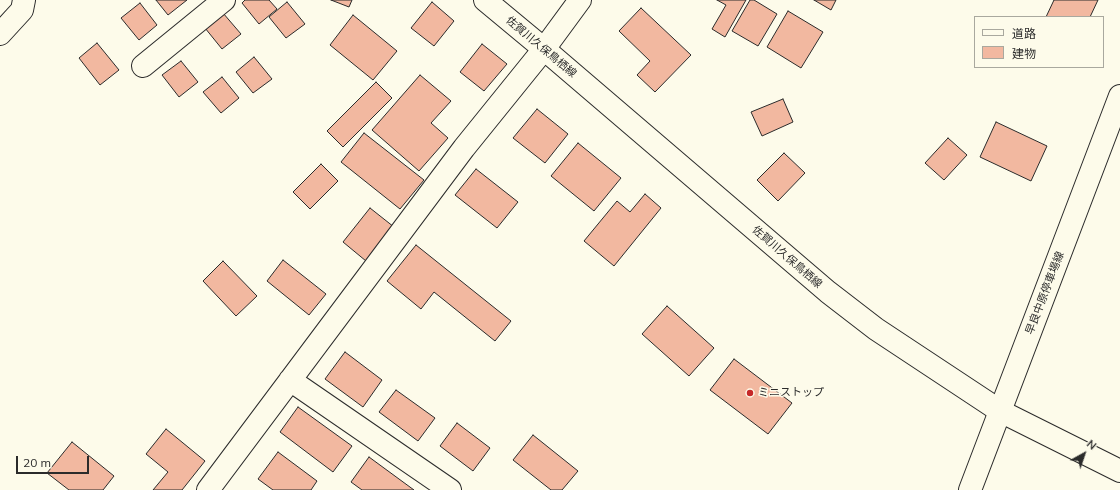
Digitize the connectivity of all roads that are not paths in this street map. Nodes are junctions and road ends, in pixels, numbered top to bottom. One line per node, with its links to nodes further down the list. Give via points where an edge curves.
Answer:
1 (24, 0): 5 (main road, via 22,10)
2 (224, 0): 7 (main road)
3 (485, 0): 6 (main road, 佐賀川久保鳥栖線)
4 (580, 0): 6 (main road)
5 (0, 34)
6 (544, 49): 9 (main road, via 464,148); 10 (main road, 佐賀川久保鳥栖線, via 828,292 876,329)
7 (143, 66)
8 (1120, 96): 10 (main road, 早良中原停車場線)
9 (290, 380): 12 (main road); 13 (main road)
10 (1000, 411): 11 (main road, 佐賀川久保鳥栖線); 14 (main road, 早良中原停車場線)
11 (1120, 471)
12 (216, 487)
13 (450, 490)
14 (970, 490)

